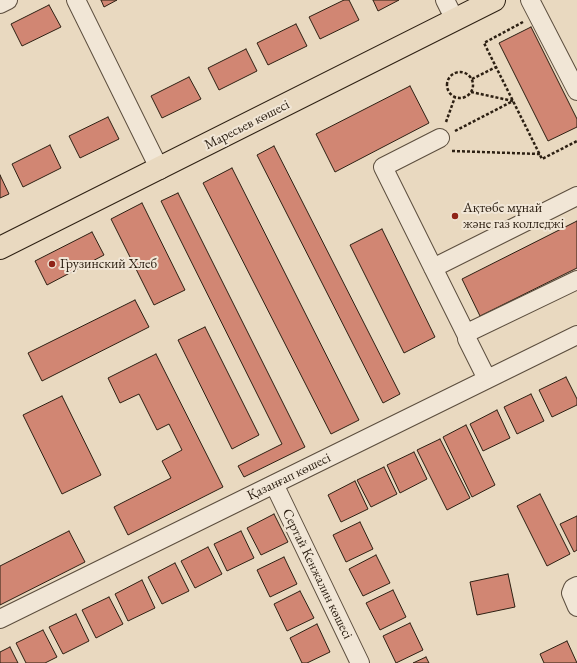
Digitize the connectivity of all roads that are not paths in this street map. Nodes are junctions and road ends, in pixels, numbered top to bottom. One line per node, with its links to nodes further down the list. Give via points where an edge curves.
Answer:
1 (8, 0): 5 (street)
2 (76, 0): 10 (street)
3 (445, 0): 7 (street)
4 (494, 0): 7 (main road, Маресьев көшесі)
5 (0, 4)
6 (534, 7): 8 (street)
7 (455, 20): 10 (main road, Маресьев көшесі)
8 (577, 91)
9 (440, 138): 13 (street, via 384,167)
10 (160, 170): 12 (main road, Маресьев көшесі)
11 (577, 196): 13 (street)
12 (0, 248)
13 (433, 268): 16 (street)
14 (577, 280): 16 (street, via 469,332)
15 (577, 335): 17 (street, Қазанғап көшесі)
16 (466, 336): 17 (street)
17 (487, 379): 18 (street, Қазанғап көшесі)
18 (274, 484): 21 (street, Қазанғап көшесі); 22 (street, Сертай Кенжалин көшесі)
19 (577, 586): 20 (street, via 571,593)
20 (577, 607)
21 (0, 619)
22 (360, 663)

